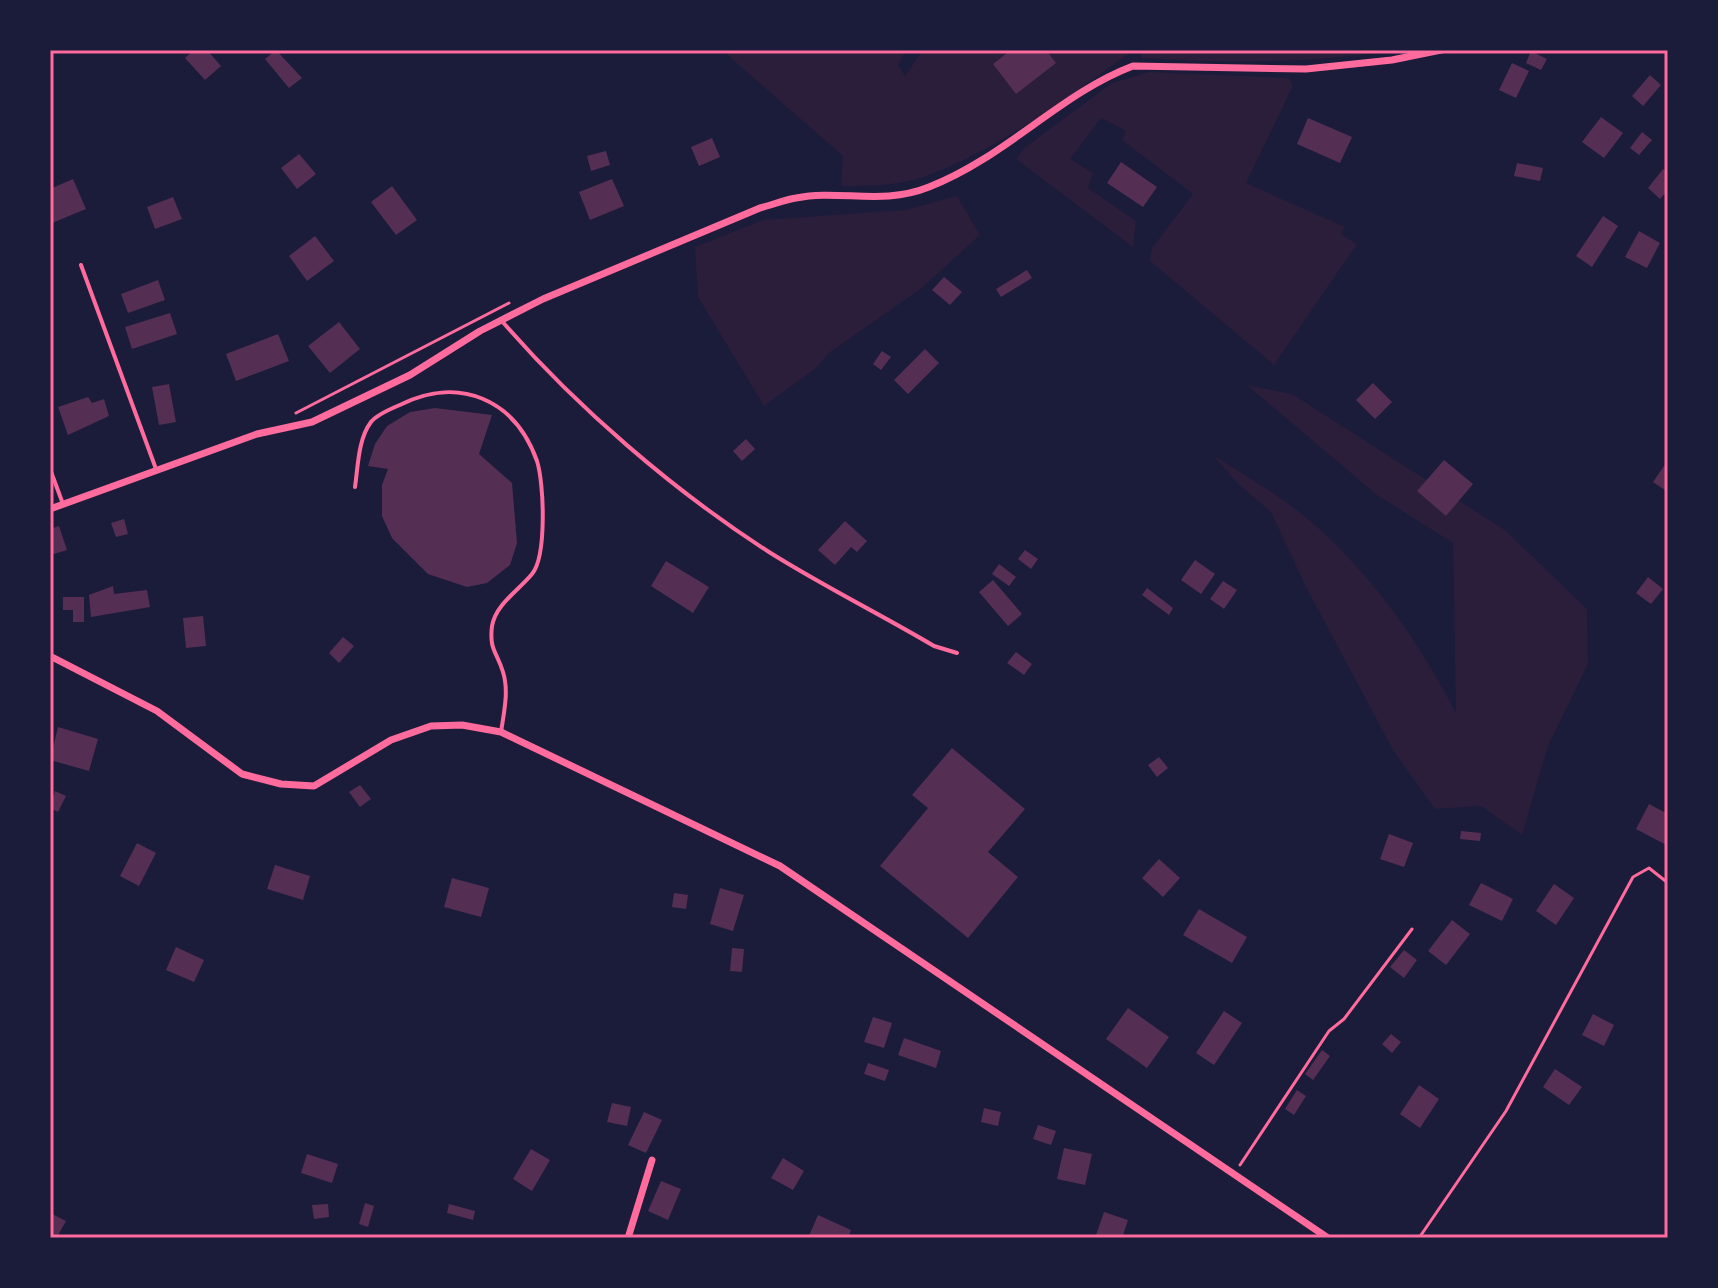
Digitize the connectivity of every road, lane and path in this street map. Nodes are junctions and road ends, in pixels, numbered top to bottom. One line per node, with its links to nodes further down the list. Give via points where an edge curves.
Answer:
1 (1441, 50): 4 (street, via 1306,69 1133,66 1108,75 975,167 925,189 874,199 798,197 760,208)
2 (81, 265): 7 (lane)
3 (517, 302): 5 (path, via 505,303)
4 (501, 319): 7 (street, via 410,375 312,422 257,434); 11 (lane, via 572,397 699,502 770,552 934,646)
5 (284, 419)
6 (50, 469): 9 (lane)
7 (156, 470): 9 (street)
8 (355, 487): 13 (lane, via 360,448 371,421 427,392 458,390 491,401 537,461 542,537 535,572 493,622 490,649 506,690)
9 (63, 504): 10 (street)
10 (50, 509)
11 (957, 653)
12 (50, 656): 13 (street, via 157,711 242,774 281,784 314,786 391,740 431,726)
13 (501, 732): 17 (street, via 780,866)
14 (1668, 883): 20 (path, via 1649,868 1633,877 1506,1111)
15 (1412, 929): 17 (path, via 1344,1019 1329,1031)
16 (652, 1160): 18 (street)
17 (1233, 1175): 19 (street)
18 (628, 1238)
19 (1328, 1238)
20 (1419, 1238)

